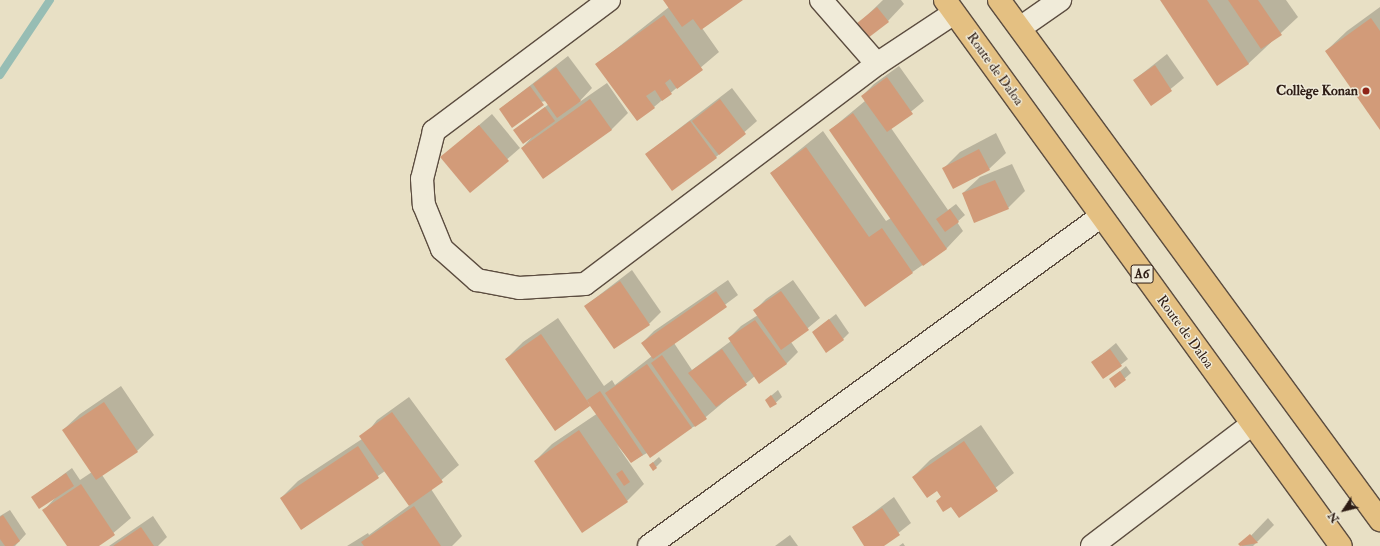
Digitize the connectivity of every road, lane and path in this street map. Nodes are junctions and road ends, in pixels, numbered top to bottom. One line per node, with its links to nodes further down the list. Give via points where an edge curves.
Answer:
1 (609, 0): 7 (street, via 434,131 422,179 424,205 442,249 477,280 519,288 585,284)
2 (821, 0): 7 (street)
3 (999, 0): 6 (highway)
4 (1060, 0): 6 (street)
5 (950, 7): 7 (street); 8 (highway, Route de Daloa / A6)
6 (1020, 28): 10 (highway)
7 (877, 64)
8 (1100, 217): 9 (highway, Route de Daloa / A6); 11 (street)
9 (1252, 424): 12 (street); 13 (highway, Route de Daloa / A6)
10 (1380, 520)
11 (649, 546)
12 (1092, 546)
13 (1341, 546)

